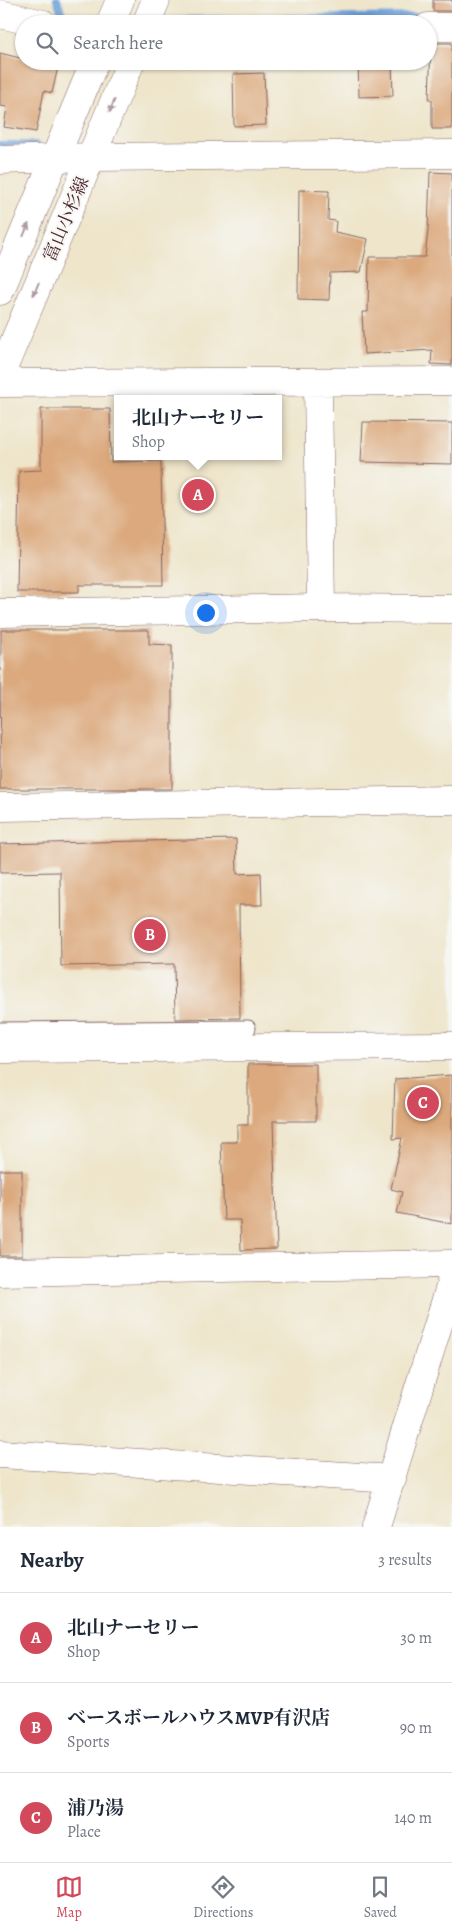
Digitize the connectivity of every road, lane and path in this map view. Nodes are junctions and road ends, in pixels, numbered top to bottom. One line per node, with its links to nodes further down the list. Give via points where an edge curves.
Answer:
1 (120, 0): 4 (street)
2 (156, 0): 5 (street)
3 (0, 14): 6 (street)
4 (114, 15)
5 (150, 15)
6 (15, 17)
7 (437, 27): 8 (street)
8 (452, 27)
9 (91, 70): 13 (street, 富山小杉線)
10 (127, 70): 12 (street, 富山小杉線, one-way to 12)
11 (452, 154): 12 (street)
12 (91, 157): 13 (street); 16 (street, 富山小杉線, one-way to 16)
13 (55, 159): 14 (street); 15 (street, 富山小杉線, one-way to 13)
14 (0, 160)
15 (0, 291)
16 (0, 376)
17 (452, 381): 18 (street)
18 (318, 382): 19 (street); 20 (street)
19 (0, 383)
20 (321, 608): 21 (street); 22 (street)
21 (452, 609)
22 (0, 613)
23 (452, 800): 24 (street)
24 (0, 807)
25 (248, 1028): 26 (lane)
26 (0, 1030)
27 (452, 1046): 28 (street)
28 (0, 1049)
29 (452, 1264): 30 (street)
30 (0, 1272)
31 (452, 1280): 33 (street)
32 (0, 1454): 33 (street)
33 (392, 1479): 34 (street)
34 (376, 1527)

